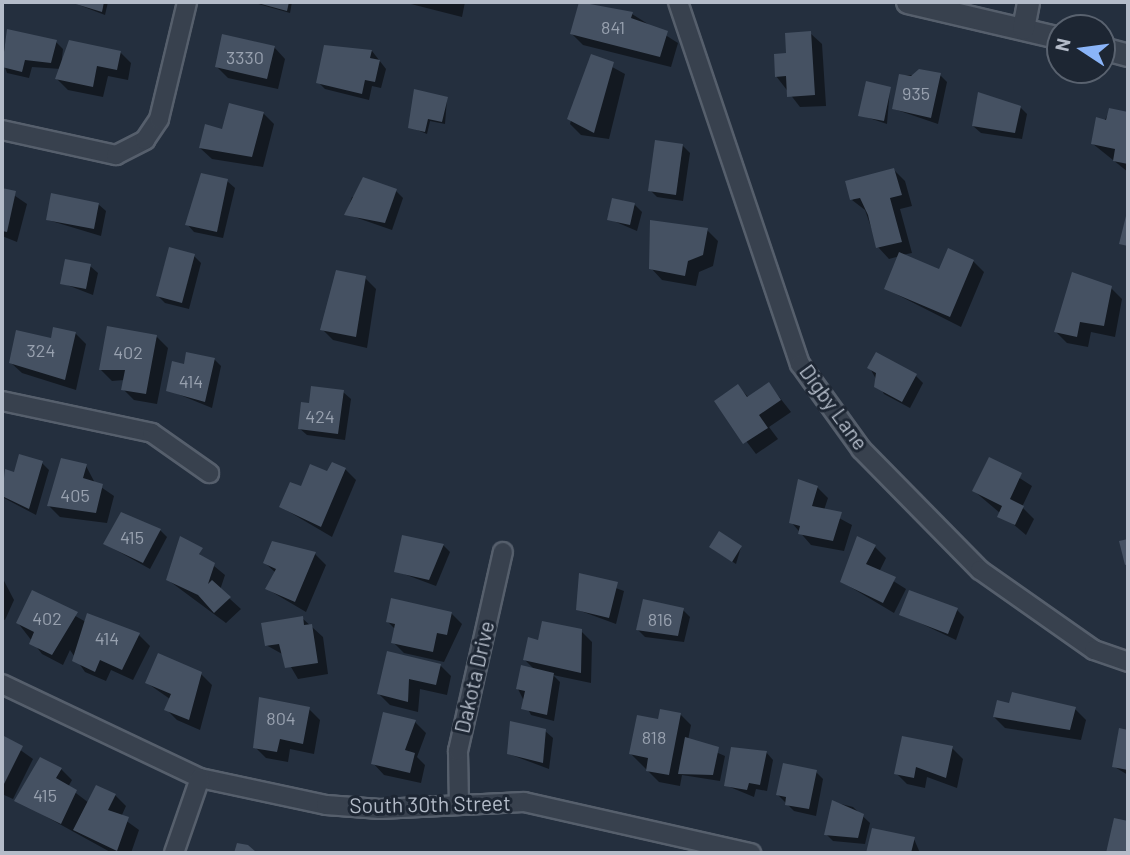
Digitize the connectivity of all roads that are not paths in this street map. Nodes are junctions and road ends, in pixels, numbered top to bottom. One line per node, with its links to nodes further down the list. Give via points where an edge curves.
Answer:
1 (187, 2): 7 (street, via 159,119 145,140 116,155)
2 (678, 2): 11 (street, Digby Lane, via 800,363 861,449 980,570 1094,650)
3 (907, 2): 5 (street)
4 (1028, 2): 5 (street)
5 (1023, 29): 6 (street)
6 (1046, 35)
7 (2, 130)
8 (2, 401): 9 (street, via 152,433)
9 (209, 473)
10 (503, 552): 14 (street, Dakota Drive, via 458,751)
11 (1128, 662)
12 (2, 684): 13 (street, South 30th Street)
13 (200, 778): 14 (street, South 30th Street, via 326,805 380,810); 15 (street)
14 (459, 804): 16 (street, South 30th Street, via 524,802)
15 (174, 853)
16 (751, 853)

